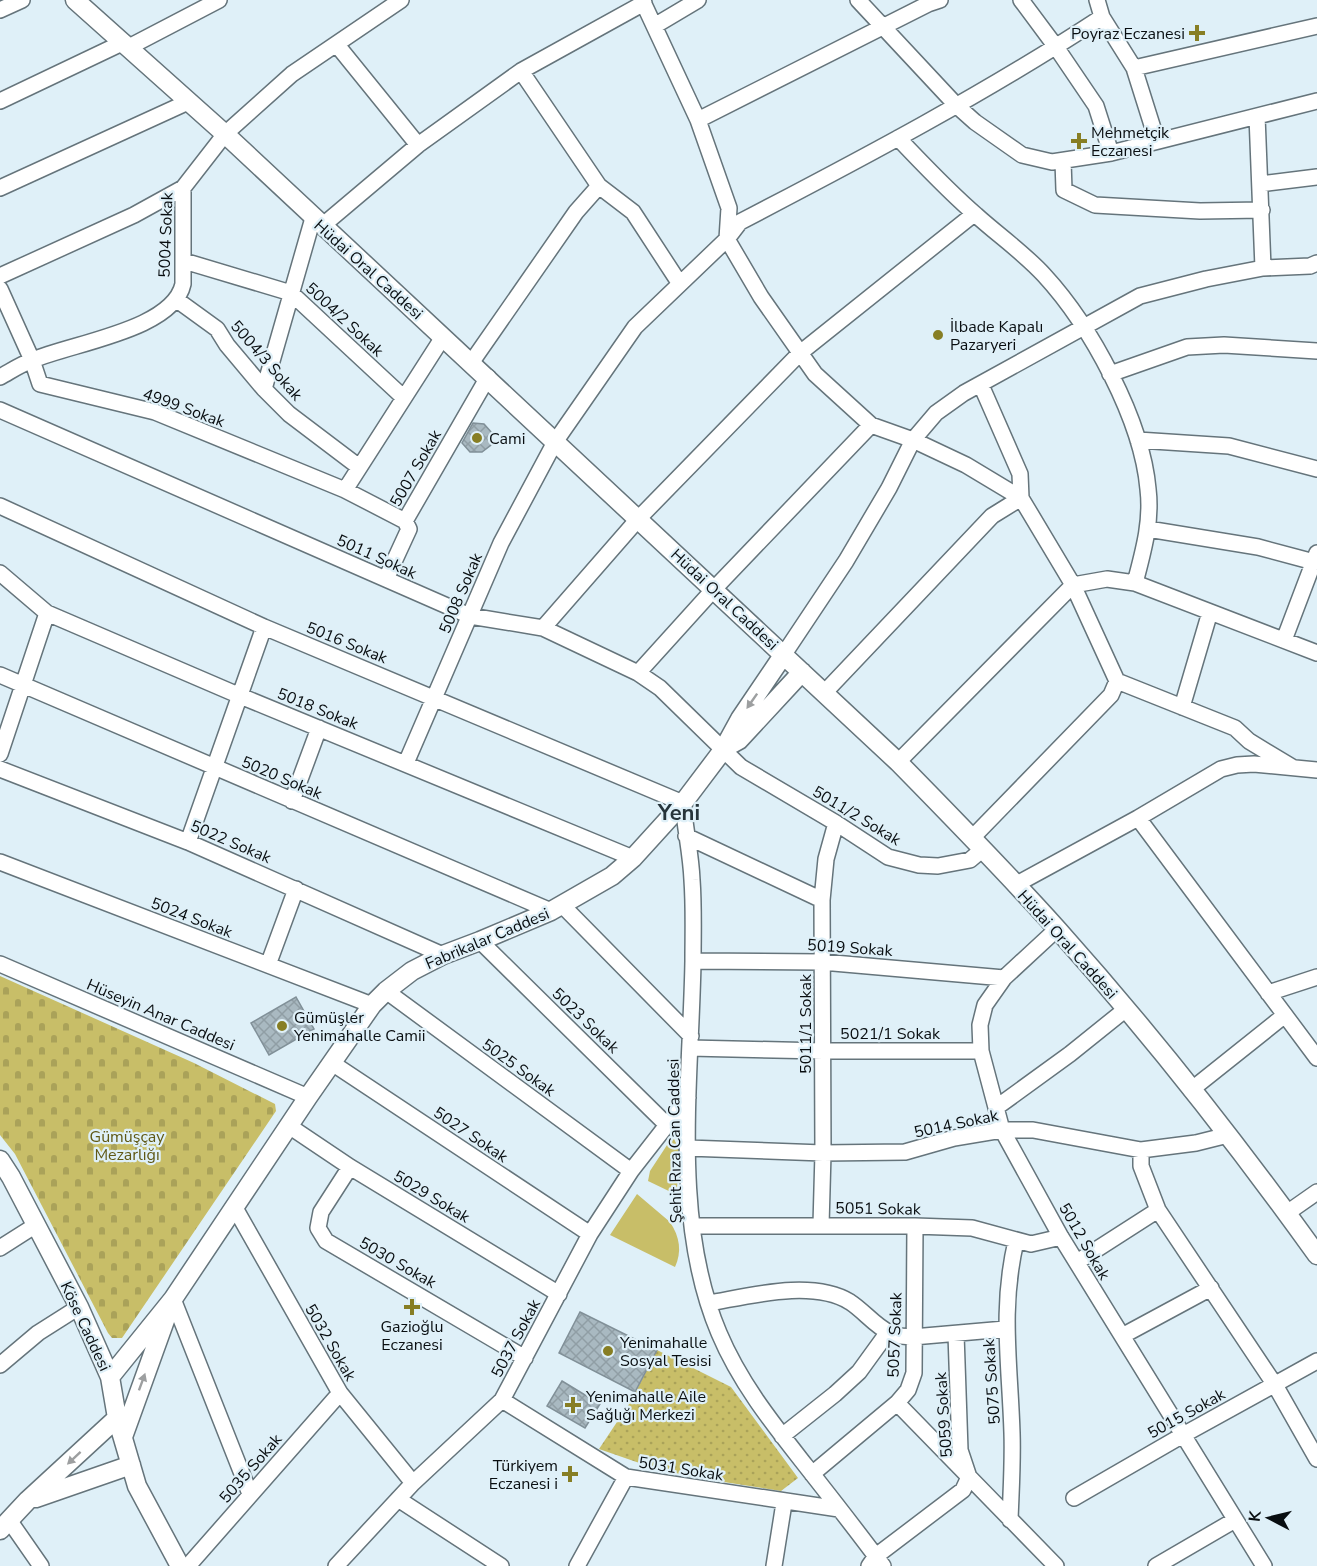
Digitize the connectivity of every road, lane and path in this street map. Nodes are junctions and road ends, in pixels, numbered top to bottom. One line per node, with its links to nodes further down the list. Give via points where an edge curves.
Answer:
1 (22, 0): 11 (street)
2 (75, 0): 16 (street, Hüdai Oral Caddesi)
3 (219, 0): 16 (street)
4 (400, 0): 17 (street, 5004 Sokak)
5 (698, 0): 13 (street)
6 (858, 0): 15 (street)
7 (1021, 0): 18 (street)
8 (1097, 0): 12 (street)
9 (932, 1): 15 (street)
10 (643, 2): 13 (street); 20 (street)
11 (0, 10)
12 (1102, 17): 18 (street, 5008 Sokak); 19 (street)
13 (656, 25): 26 (street)
14 (1317, 26): 19 (street)
15 (882, 27): 24 (street); 26 (street)
16 (127, 45): 21 (street); 23 (street, Hüdai Oral Caddesi)
17 (337, 45): 27 (street, 5004 Sokak, via 292,74); 30 (street)
18 (1056, 46): 24 (street, 5008 Sokak); 31 (street, via 1096,106)
19 (1134, 68): 29 (street)
20 (521, 71): 30 (street); 35 (street)
21 (0, 101)
22 (1317, 101): 25 (street)
23 (188, 102): 27 (street, Hüdai Oral Caddesi); 36 (street)
24 (956, 105): 28 (street, 5008 Sokak); 32 (street, via 1022,155)
25 (1257, 116): 29 (street); 34 (street)
26 (698, 120): 41 (street, via 729,208)
27 (225, 134): 37 (street, 5004 Sokak); 40 (street, Hüdai Oral Caddesi)
28 (898, 138): 39 (street); 41 (street, 5008 Sokak, via 740,222)
29 (1157, 141): 31 (street)
30 (418, 145): 40 (street)
31 (1111, 153): 32 (street)
32 (1063, 161): 38 (street, via 1064,190 1095,205)
33 (1317, 177): 34 (street)
34 (1260, 184): 38 (street)
35 (599, 186): 46 (street, via 633,212); 55 (street)
36 (0, 188)
37 (183, 188): 42 (street, 5004 Sokak); 45 (street, via 134,215)
38 (1262, 210): 43 (street)
39 (974, 214): 50 (street, via 1044,274); 53 (street)
40 (318, 222): 48 (street); 51 (street, Hüdai Oral Caddesi)
41 (727, 239): 46 (street, 5008 Sokak); 53 (street)
42 (184, 261): 48 (street, 5004/2 Sokak); 49 (street, 5004 Sokak, via 183,284)
43 (1263, 268): 44 (street); 50 (street, via 1140,296)
44 (1315, 268)
45 (0, 276)
46 (680, 284): 66 (street, 5008 Sokak, via 635,327)
47 (0, 288): 54 (street, 4999 Sokak)
48 (291, 293): 60 (street); 61 (street, 5004/2 Sokak)
49 (177, 300): 54 (street, 5004 Sokak, via 158,316 134,326); 60 (street, 5004/3 Sokak, via 216,329)
50 (1084, 326): 56 (street); 59 (street)
51 (443, 337): 55 (street, Hüdai Oral Caddesi); 61 (street)
52 (1317, 351): 56 (street, via 1224,345 1187,347)
53 (800, 353): 63 (street, via 815,374); 72 (street)
54 (32, 360): 57 (street, 5004 Sokak); 69 (street, 4999 Sokak, via 40,384 155,412)
55 (471, 363): 58 (street, Hüdai Oral Caddesi)
56 (1110, 374): 65 (street)
57 (0, 377)
58 (488, 378): 66 (street, Hüdai Oral Caddesi); 73 (street, 5007 Sokak)
59 (981, 385): 64 (street, via 936,413); 70 (street, via 1020,474)
60 (264, 388): 67 (street, 5004/3 Sokak, via 289,414)
61 (404, 398): 67 (street)
62 (0, 410): 77 (street, 5011 Sokak)
63 (871, 425): 64 (street); 80 (street)
64 (913, 440): 70 (street, via 966,465); 88 (street, via 846,561)
65 (1138, 440): 68 (street, via 1229,446); 74 (street, via 1148,489)
66 (555, 442): 72 (street, Hüdai Oral Caddesi); 83 (street, 5008 Sokak, via 501,543)
67 (359, 467): 69 (street)
68 (1317, 470)
69 (345, 490): 73 (street, 4999 Sokak)
70 (1021, 498): 79 (street); 94 (street, via 992,516)
71 (0, 506): 84 (street, 5016 Sokak)
72 (639, 518): 80 (street, Hüdai Oral Caddesi); 85 (street)
73 (405, 521): 77 (street, 5007 Sokak, via 409,529)
74 (1148, 529): 75 (street); 78 (street)
75 (1315, 557): 86 (street)
76 (0, 573): 82 (street, 5018 Sokak)
77 (386, 579): 83 (street, 5011 Sokak)
78 (1135, 583): 79 (street, via 1107,579); 81 (street)
79 (1073, 585): 92 (street); 101 (street)
80 (714, 589): 88 (street, Hüdai Oral Caddesi); 90 (street)
81 (1210, 612): 86 (street); 97 (street)
82 (47, 613): 93 (street); 95 (street, 5018 Sokak)
83 (470, 616): 85 (street, 5011 Sokak); 96 (street, 5008 Sokak)
84 (264, 627): 95 (street); 96 (street, 5016 Sokak)
85 (543, 628): 90 (street, 5011 Sokak)
86 (1284, 640): 87 (street)
87 (1317, 653)
88 (784, 654): 89 (street, Hüdai Oral Caddesi); 99 (street, Fabrikalar Caddesi, one-way to 99)
89 (802, 672): 94 (street, Hüdai Oral Caddesi); 99 (street, Fabrikalar Caddesi, via 739,740)
90 (638, 673): 99 (street, 5011 Sokak, via 660,688)
91 (0, 675): 93 (street, 5020 Sokak)
92 (1117, 681): 97 (street); 113 (street, 5011/2 Sokak, via 1111,695)
93 (24, 687): 100 (street); 103 (street, 5020 Sokak)
94 (825, 692): 101 (street, Hüdai Oral Caddesi)
95 (238, 695): 98 (street, 5018 Sokak); 103 (street)
96 (435, 697): 102 (street, 5008 Sokak); 108 (street, 5016 Sokak)
97 (1182, 706): 104 (street, via 1235,728)
98 (319, 728): 102 (street, 5018 Sokak); 107 (street)
99 (723, 750): 108 (street, Fabrikalar Caddesi); 110 (street, 5011/2 Sokak, via 741,767)
100 (0, 754)
101 (897, 762): 113 (street, Hüdai Oral Caddesi)
102 (406, 763): 114 (street, 5018 Sokak)
103 (214, 767): 107 (street, 5020 Sokak); 112 (street)
104 (1292, 767): 106 (street); 109 (street, via 1237,765 1221,769)
105 (0, 769): 112 (street, 5022 Sokak)
106 (1317, 770)
107 (292, 801): 119 (street, 5020 Sokak)
108 (683, 803): 111 (street, Şehit Rıza Can Caddesi); 114 (street, Fabrikalar Caddesi)
109 (1138, 818): 116 (street); 130 (street)
110 (836, 823): 113 (street, 5011/2 Sokak, via 888,857 919,865 970,860); 118 (street, 5011/1 Sokak, via 826,859)
111 (686, 836): 118 (street); 123 (street, Şehit Rıza Can Caddesi, via 693,883)
112 (188, 842): 117 (street, 5022 Sokak)
113 (978, 844): 116 (street, Hüdai Oral Caddesi)
114 (633, 858): 119 (street, Fabrikalar Caddesi, via 612,876)
115 (0, 862): 126 (street, 5024 Sokak)
116 (1015, 885): 120 (street, Hüdai Oral Caddesi)
117 (296, 889): 122 (street, 5022 Sokak); 126 (street)
118 (822, 900): 124 (street, 5011/1 Sokak)
119 (556, 908): 121 (street, Fabrikalar Caddesi); 134 (street)
120 (1057, 929): 127 (street, 5012 Sokak); 132 (street, Hüdai Oral Caddesi)
121 (480, 941): 122 (street, Fabrikalar Caddesi); 143 (street, 5023 Sokak)
122 (443, 955): 129 (street, Fabrikalar Caddesi, via 412,971)
123 (693, 961): 124 (street, 5019 Sokak); 134 (street, Şehit Rıza Can Caddesi)
124 (822, 962): 127 (street, 5019 Sokak); 135 (street, 5011/1 Sokak)
125 (0, 964): 140 (street, Hüseyin Anar Caddesi)
126 (268, 965): 131 (street, 5024 Sokak)
127 (1004, 978): 136 (street, 5012 Sokak, via 985,1005 980,1026)
128 (1317, 978): 130 (street)
129 (386, 991): 131 (street, Fabrikalar Caddesi); 152 (street, 5025 Sokak)
130 (1268, 993): 133 (street)
131 (372, 1005): 138 (street, Fabrikalar Caddesi)
132 (1126, 1009): 139 (street, Hüdai Oral Caddesi); 142 (street)
133 (1285, 1015): 137 (street); 139 (street)
134 (691, 1042): 135 (street, 5021/1 Sokak); 141 (street, Şehit Rıza Can Caddesi)
135 (823, 1051): 136 (street, 5021/1 Sokak); 149 (street, 5011/1 Sokak)
136 (981, 1051): 142 (street, 5012 Sokak)
137 (1317, 1058)
138 (332, 1063): 140 (street, Fabrikalar Caddesi); 161 (street, 5027 Sokak)
139 (1191, 1089): 146 (street, Hüdai Oral Caddesi)
140 (308, 1097): 144 (street, Fabrikalar Caddesi)
141 (688, 1098): 143 (street, 5037 Sokak); 147 (street, Şehit Rıza Can Caddesi)
142 (997, 1107): 145 (street, 5012 Sokak)
143 (668, 1125): 152 (street, 5037 Sokak)
144 (289, 1126): 151 (street, 5029 Sokak); 154 (street, Fabrikalar Caddesi)
145 (1002, 1130): 148 (street, 5014 Sokak, via 1033,1130); 149 (street, 5014 Sokak, via 905,1152); 162 (street, 5012 Sokak)
146 (1228, 1135): 148 (street, 5014 Sokak); 156 (street, Hüdai Oral Caddesi)
147 (688, 1148): 149 (street, 5014 Sokak); 158 (street, Şehit Rıza Can Caddesi)
148 (1141, 1150): 155 (street, via 1141,1166)
149 (823, 1153): 159 (street, 5011/1 Sokak)
150 (0, 1160): 157 (street, Köse Caddesi)
151 (350, 1167): 168 (street, 5029 Sokak); 177 (street, 5030 Sokak, via 321,1212 318,1228 326,1241)
152 (631, 1171): 161 (street, 5037 Sokak)
153 (1317, 1192): 156 (street)
154 (235, 1208): 169 (street, Fabrikalar Caddesi); 182 (street, 5032 Sokak)
155 (1158, 1210): 166 (street); 167 (street)
156 (1287, 1213): 165 (street, Hüdai Oral Caddesi)
157 (36, 1225): 164 (street); 171 (street, Köse Caddesi)
158 (692, 1226): 159 (street, 5051 Sokak); 170 (street, Şehit Rıza Can Caddesi)
159 (821, 1226): 160 (street, 5051 Sokak)
160 (915, 1226): 163 (street, 5051 Sokak, via 972,1228); 176 (street, 5057 Sokak)
161 (590, 1234): 168 (street, 5037 Sokak)
162 (1061, 1237): 163 (street, 5051 Sokak, via 1031,1244); 166 (street, 5012 Sokak)
163 (1016, 1241): 172 (street, 5075 Sokak)
164 (0, 1248)
165 (1317, 1255)
166 (1077, 1262): 175 (street, 5012 Sokak)
167 (1211, 1288): 175 (street); 181 (street)
168 (559, 1294): 177 (street, 5037 Sokak)
169 (173, 1299): 180 (street, Fabrikalar Caddesi); 188 (street, Fabrikalar Caddesi, one-way to 169); 195 (street)
170 (709, 1303): 173 (street, via 780,1292 824,1293 850,1302); 187 (street, Şehit Rıza Can Caddesi, via 733,1362)
171 (79, 1307): 179 (street, via 38,1333); 180 (street, Köse Caddesi)
172 (1005, 1329): 174 (street); 201 (street, 5075 Sokak, via 1012,1435)
173 (888, 1332): 176 (street); 187 (street, via 836,1395)
174 (956, 1334): 176 (street); 193 (street, 5059 Sokak, via 960,1450)
175 (1122, 1336): 186 (street, 5012 Sokak)
176 (913, 1337): 184 (street, 5057 Sokak, via 912,1382)
177 (525, 1358): 183 (street, 5037 Sokak)
178 (1317, 1361): 181 (street, 5015 Sokak)
179 (0, 1365)
180 (110, 1377): 185 (street, Köse Caddesi)
181 (1275, 1385): 186 (street, 5015 Sokak); 189 (street)
182 (340, 1394): 194 (street, 5032 Sokak); 195 (street, 5035 Sokak)
183 (502, 1400): 192 (street, 5031 Sokak); 194 (street, 5037 Sokak)
184 (897, 1403): 191 (street, 5057 Sokak); 193 (street)
185 (117, 1418): 188 (street, Köse Caddesi); 198 (street, one-way to 198)
186 (1183, 1435): 196 (street, 5015 Sokak); 202 (street, 5012 Sokak)
187 (782, 1436): 191 (street, Şehit Rıza Can Caddesi)
188 (123, 1437): 190 (street, Köse Caddesi)
189 (1317, 1459)
190 (131, 1465): 198 (street); 206 (street, Köse Caddesi, via 137,1486)
191 (812, 1474): 200 (street, Şehit Rıza Can Caddesi)
192 (626, 1477): 199 (street, 5031 Sokak); 210 (street)
193 (969, 1477): 201 (street); 204 (street, 5059 Sokak, via 963,1490)
194 (413, 1483): 197 (street, 5037 Sokak)
195 (250, 1494): 207 (street, 5035 Sokak)
196 (1074, 1498)
197 (398, 1499): 208 (street, 5037 Sokak); 209 (street)
198 (28, 1500): 203 (street)
199 (784, 1503): 200 (street, 5031 Sokak); 211 (street)
200 (839, 1509): 204 (street, Şehit Rıza Can Caddesi)
201 (1010, 1520): 212 (street)
202 (1235, 1520): 213 (street); 214 (street, 5012 Sokak)
203 (4, 1525): 205 (street)
204 (876, 1563)
205 (41, 1566)
206 (180, 1566)
207 (188, 1566)
208 (336, 1566)
209 (501, 1566)
210 (577, 1566)
211 (774, 1566)
212 (1056, 1566)
213 (1156, 1566)
214 (1264, 1566)

